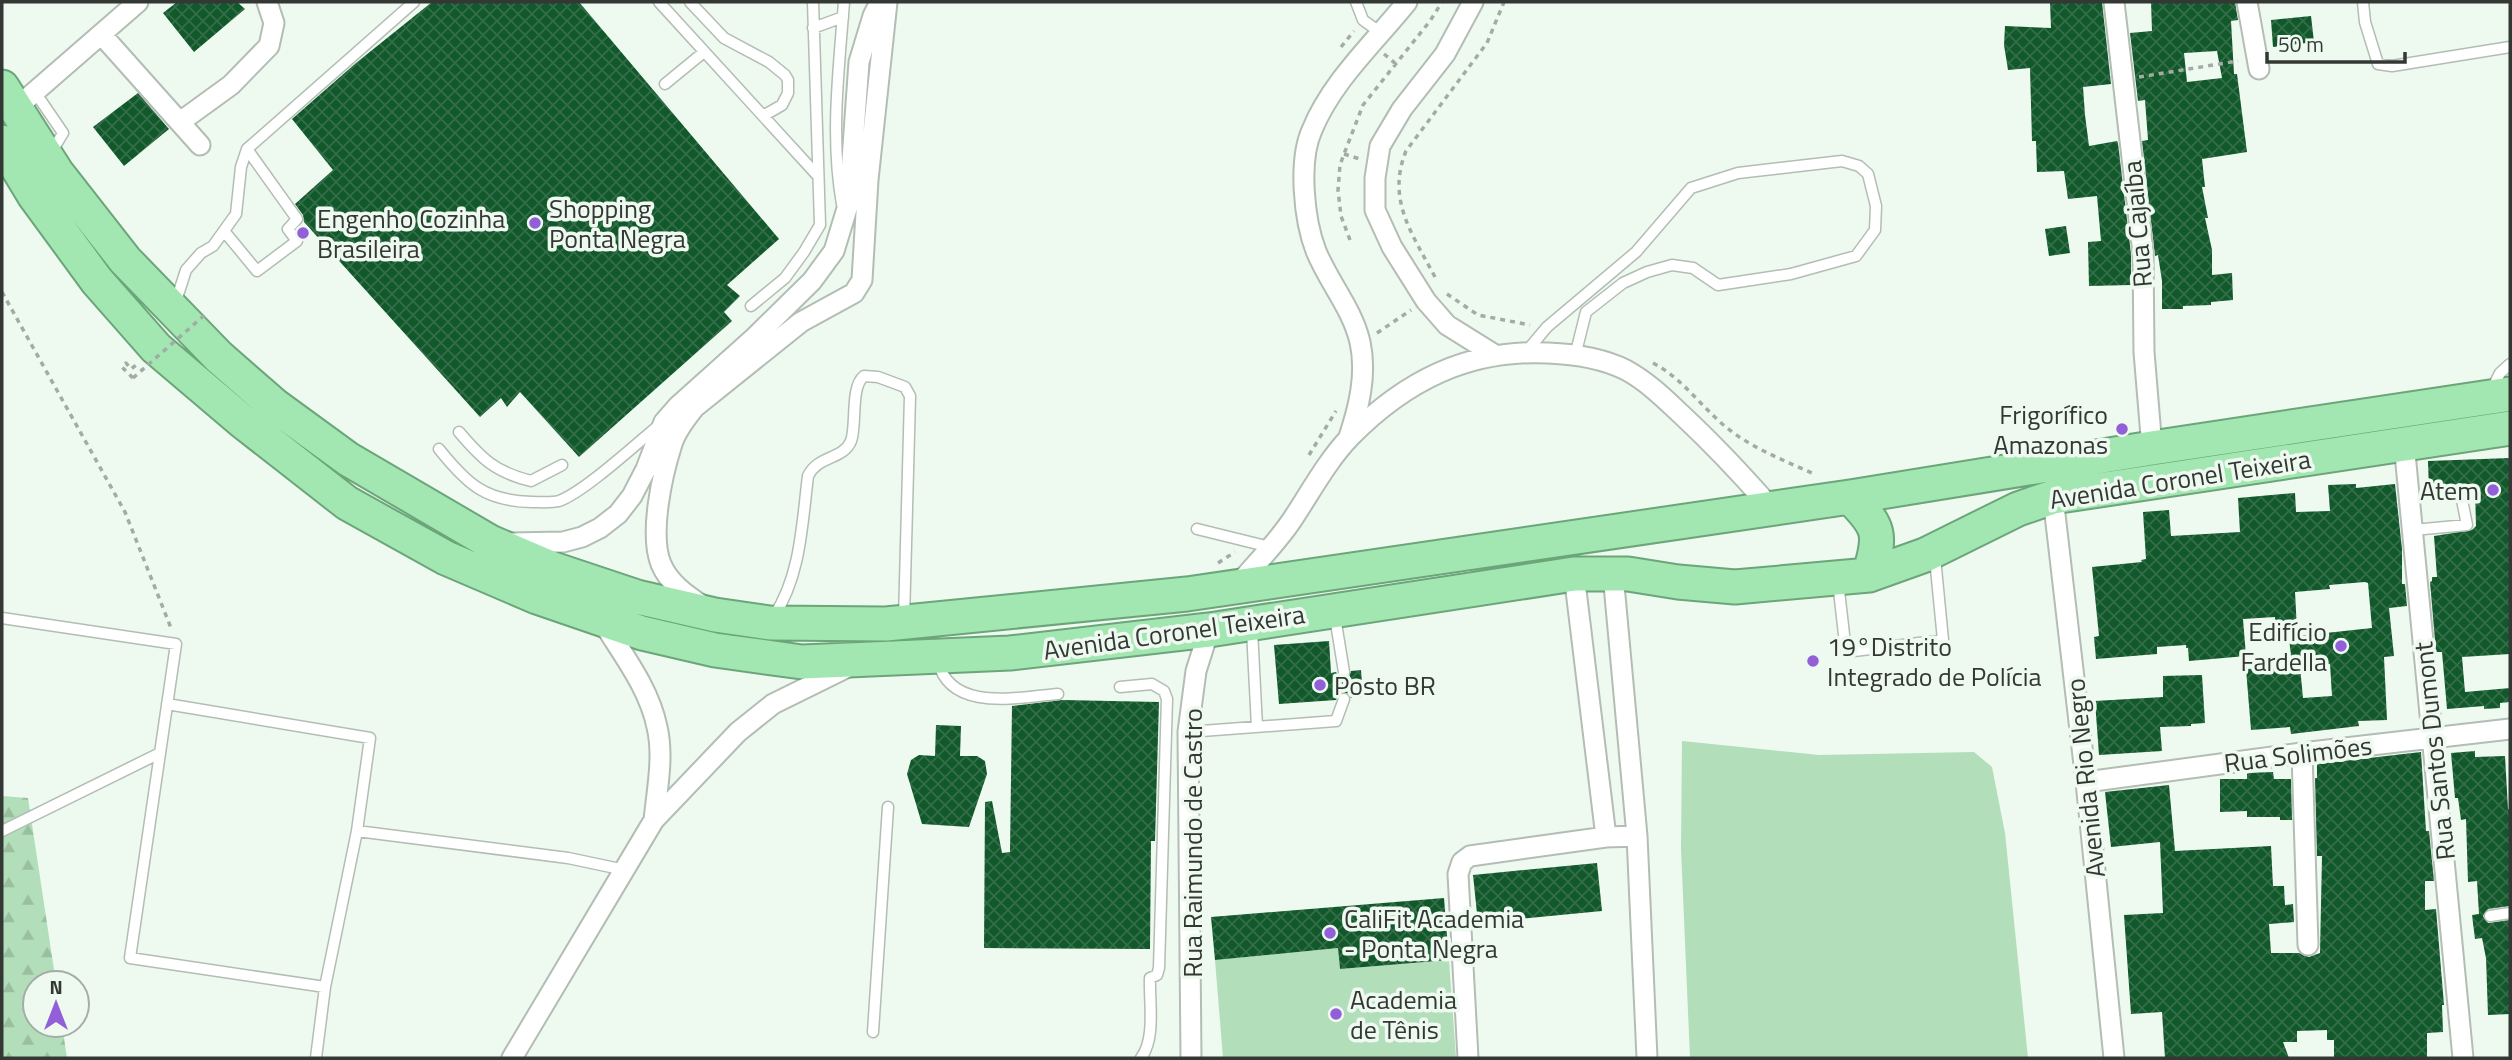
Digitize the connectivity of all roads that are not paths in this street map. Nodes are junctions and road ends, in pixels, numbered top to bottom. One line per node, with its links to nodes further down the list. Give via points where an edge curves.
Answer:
1 (138, 2): 18 (street)
2 (267, 2): 26 (street, via 274,23 269,46 231,85)
3 (414, 2): 29 (lane)
4 (659, 2): 21 (lane)
5 (690, 2): 25 (lane, via 724,38 785,75 788,93 782,105)
6 (813, 2): 17 (lane)
7 (844, 2): 16 (lane)
8 (880, 2): 31 (street, via 859,62)
9 (887, 2): 34 (street)
10 (1356, 2): 19 (lane, via 1363,20)
11 (1407, 2): 19 (street)
12 (1473, 2): 40 (street, via 1446,54 1402,109 1380,146 1375,210 1392,247 1434,296 1447,326)
13 (2114, 2): 49 (street, Rua Cajaíba, via 2143,253)
14 (2247, 2): 22 (street)
15 (2363, 2): 20 (lane, via 2378,64 2392,66)
16 (843, 17): 17 (lane); 31 (lane, via 836,125)
17 (813, 28): 30 (lane)
18 (102, 33): 24 (street); 26 (street)
19 (1381, 33): 47 (street, via 1330,94 1310,132 1304,166 1306,212 1316,251 1349,309 1360,343 1362,385)
20 (2510, 47)
21 (704, 52): 23 (lane); 25 (lane)
22 (2258, 64)
23 (665, 84)
24 (17, 96): 38 (highway, Avenida Coronel Teixeira, via 48,159 125,260)
25 (763, 116): 30 (lane)
26 (180, 122): 28 (street)
27 (2, 142): 68 (highway, Avenida Coronel Teixeira, via 34,195 114,300 156,348 242,421 347,503 446,558)
28 (200, 145)
29 (247, 149): 32 (lane, via 236,214); 32 (lane, via 297,219 288,229 297,241 257,271)
30 (817, 175): 37 (lane, via 820,225 785,278)
31 (845, 222): 33 (street)
32 (224, 231): 38 (lane, via 186,270)
33 (834, 251): 34 (street); 35 (street)
34 (863, 260): 36 (street, via 862,280 855,293)
35 (812, 281): 36 (street); 44 (street)
36 (832, 304): 66 (street, via 801,322 695,407 672,442 656,538 661,563 687,596)
37 (751, 306)
38 (173, 310): 58 (highway, Avenida Coronel Teixeira, via 274,405 348,459)
39 (1526, 352): 40 (street); 41 (street); 41 (lane, via 1547,327 1636,252 1691,188 1738,173 1842,161 1868,174 1876,206 1875,230 1856,256 1791,274 1718,285 1693,268 1672,265 1647,272 1623,283 1587,312)
40 (1495, 355): 47 (street, via 1440,371 1407,389)
41 (1575, 356): 55 (street, via 1625,370 1656,391 1725,456)
42 (2510, 364): 43 (lane, via 2500,373)
43 (2498, 396): 49 (highway, Avenida Coronel Teixeira)
44 (664, 422): 50 (lane, via 582,486 559,500 545,502 486,494 462,477); 58 (street, via 632,496 600,528 563,542)
45 (2510, 428): 48 (highway, Avenida Coronel Teixeira, via 2456,442)
46 (459, 432): 51 (lane, via 475,451 513,477 531,481)
47 (1348, 439): 59 (street)
48 (2404, 443): 54 (highway, Avenida Coronel Teixeira); 57 (street, Rua Santos Dumont)
49 (2151, 448): 53 (highway, Avenida Coronel Teixeira)
50 (439, 449)
51 (562, 465)
52 (2460, 490): 57 (lane, via 2467,525)
53 (1850, 497): 55 (highway, Avenida Coronel Teixeira); 64 (highway, via 1876,528 1876,552)
54 (2053, 497): 60 (highway, Avenida Coronel Teixeira, via 2018,509); 86 (street, Avenida Rio Negro)
55 (1772, 509): 63 (highway, Avenida Coronel Teixeira)
56 (1198, 529): 59 (lane)
57 (2413, 530): 83 (street, Rua Santos Dumont)
58 (490, 542): 66 (highway, Avenida Coronel Teixeira, via 614,590)
59 (1270, 547): 63 (street)
60 (1934, 551): 64 (highway, Avenida Coronel Teixeira); 64 (lane, via 1943,640 1846,652)
61 (1574, 574): 62 (highway, Avenida Coronel Teixeira); 65 (highway, Avenida Coronel Teixeira); 92 (street)
62 (1613, 574): 64 (highway, Avenida Coronel Teixeira, via 1735,587); 91 (street)
63 (1227, 575): 70 (highway, Avenida Coronel Teixeira, via 1187,594)
64 (1854, 576)
65 (1334, 611): 71 (highway, Avenida Coronel Teixeira); 75 (lane)
66 (715, 615): 69 (highway, Avenida Coronel Teixeira)
67 (2, 618): 79 (lane, via 176,643)
68 (602, 621): 74 (highway, Avenida Coronel Teixeira, via 715,650 802,662); 88 (street, via 645,689 658,729)
69 (770, 623): 70 (highway, Avenida Coronel Teixeira); 70 (lane, via 794,574 808,476 818,462 847,448 858,384 871,375 905,387 910,396)
70 (904, 623)
71 (1251, 623): 72 (highway, Avenida Coronel Teixeira); 80 (lane)
72 (1209, 630): 73 (highway, Avenida Coronel Teixeira); 82 (street, Rua Raimundo de Castro, via 1196,671)
73 (937, 657): 74 (highway, Avenida Coronel Teixeira); 77 (lane, via 943,676 969,695 985,699)
74 (861, 661): 88 (street, via 772,705 738,732)
75 (1344, 671)
76 (1121, 687): 101 (lane, via 1152,684 1164,691 1167,699 1159,968 1150,978 1149,1036)
77 (1058, 694)
78 (1344, 699): 80 (lane, via 1336,721)
79 (167, 704): 84 (lane); 90 (lane, via 370,738)
80 (1257, 727): 82 (lane)
81 (2510, 729): 83 (street, Rua Solimões)
82 (1188, 732): 102 (street, Rua Raimundo de Castro)
83 (2433, 738): 85 (street, Rua Solimões); 106 (street, Rua Santos Dumont)
84 (160, 753): 89 (lane); 97 (lane, via 130,958)
85 (2302, 753): 86 (street, Rua Solimões); 96 (street)
86 (2086, 782): 105 (street, Avenida Rio Negro)
87 (888, 807): 98 (lane)
88 (654, 820): 93 (street)
89 (2, 831)
90 (357, 831): 93 (lane, via 568,858); 97 (lane)
91 (1637, 836): 92 (street); 104 (street)
92 (1606, 837): 103 (street, via 1470,856 1462,862 1458,874)
93 (625, 870): 100 (street)
94 (2510, 913): 95 (lane)
95 (2490, 916)
96 (2308, 945)
97 (325, 987): 99 (lane)
98 (873, 1032)
99 (316, 1058)
100 (512, 1058)
101 (1141, 1058)
102 (1191, 1058)
103 (1468, 1058)
104 (1647, 1058)
105 (2114, 1058)
106 (2463, 1058)

